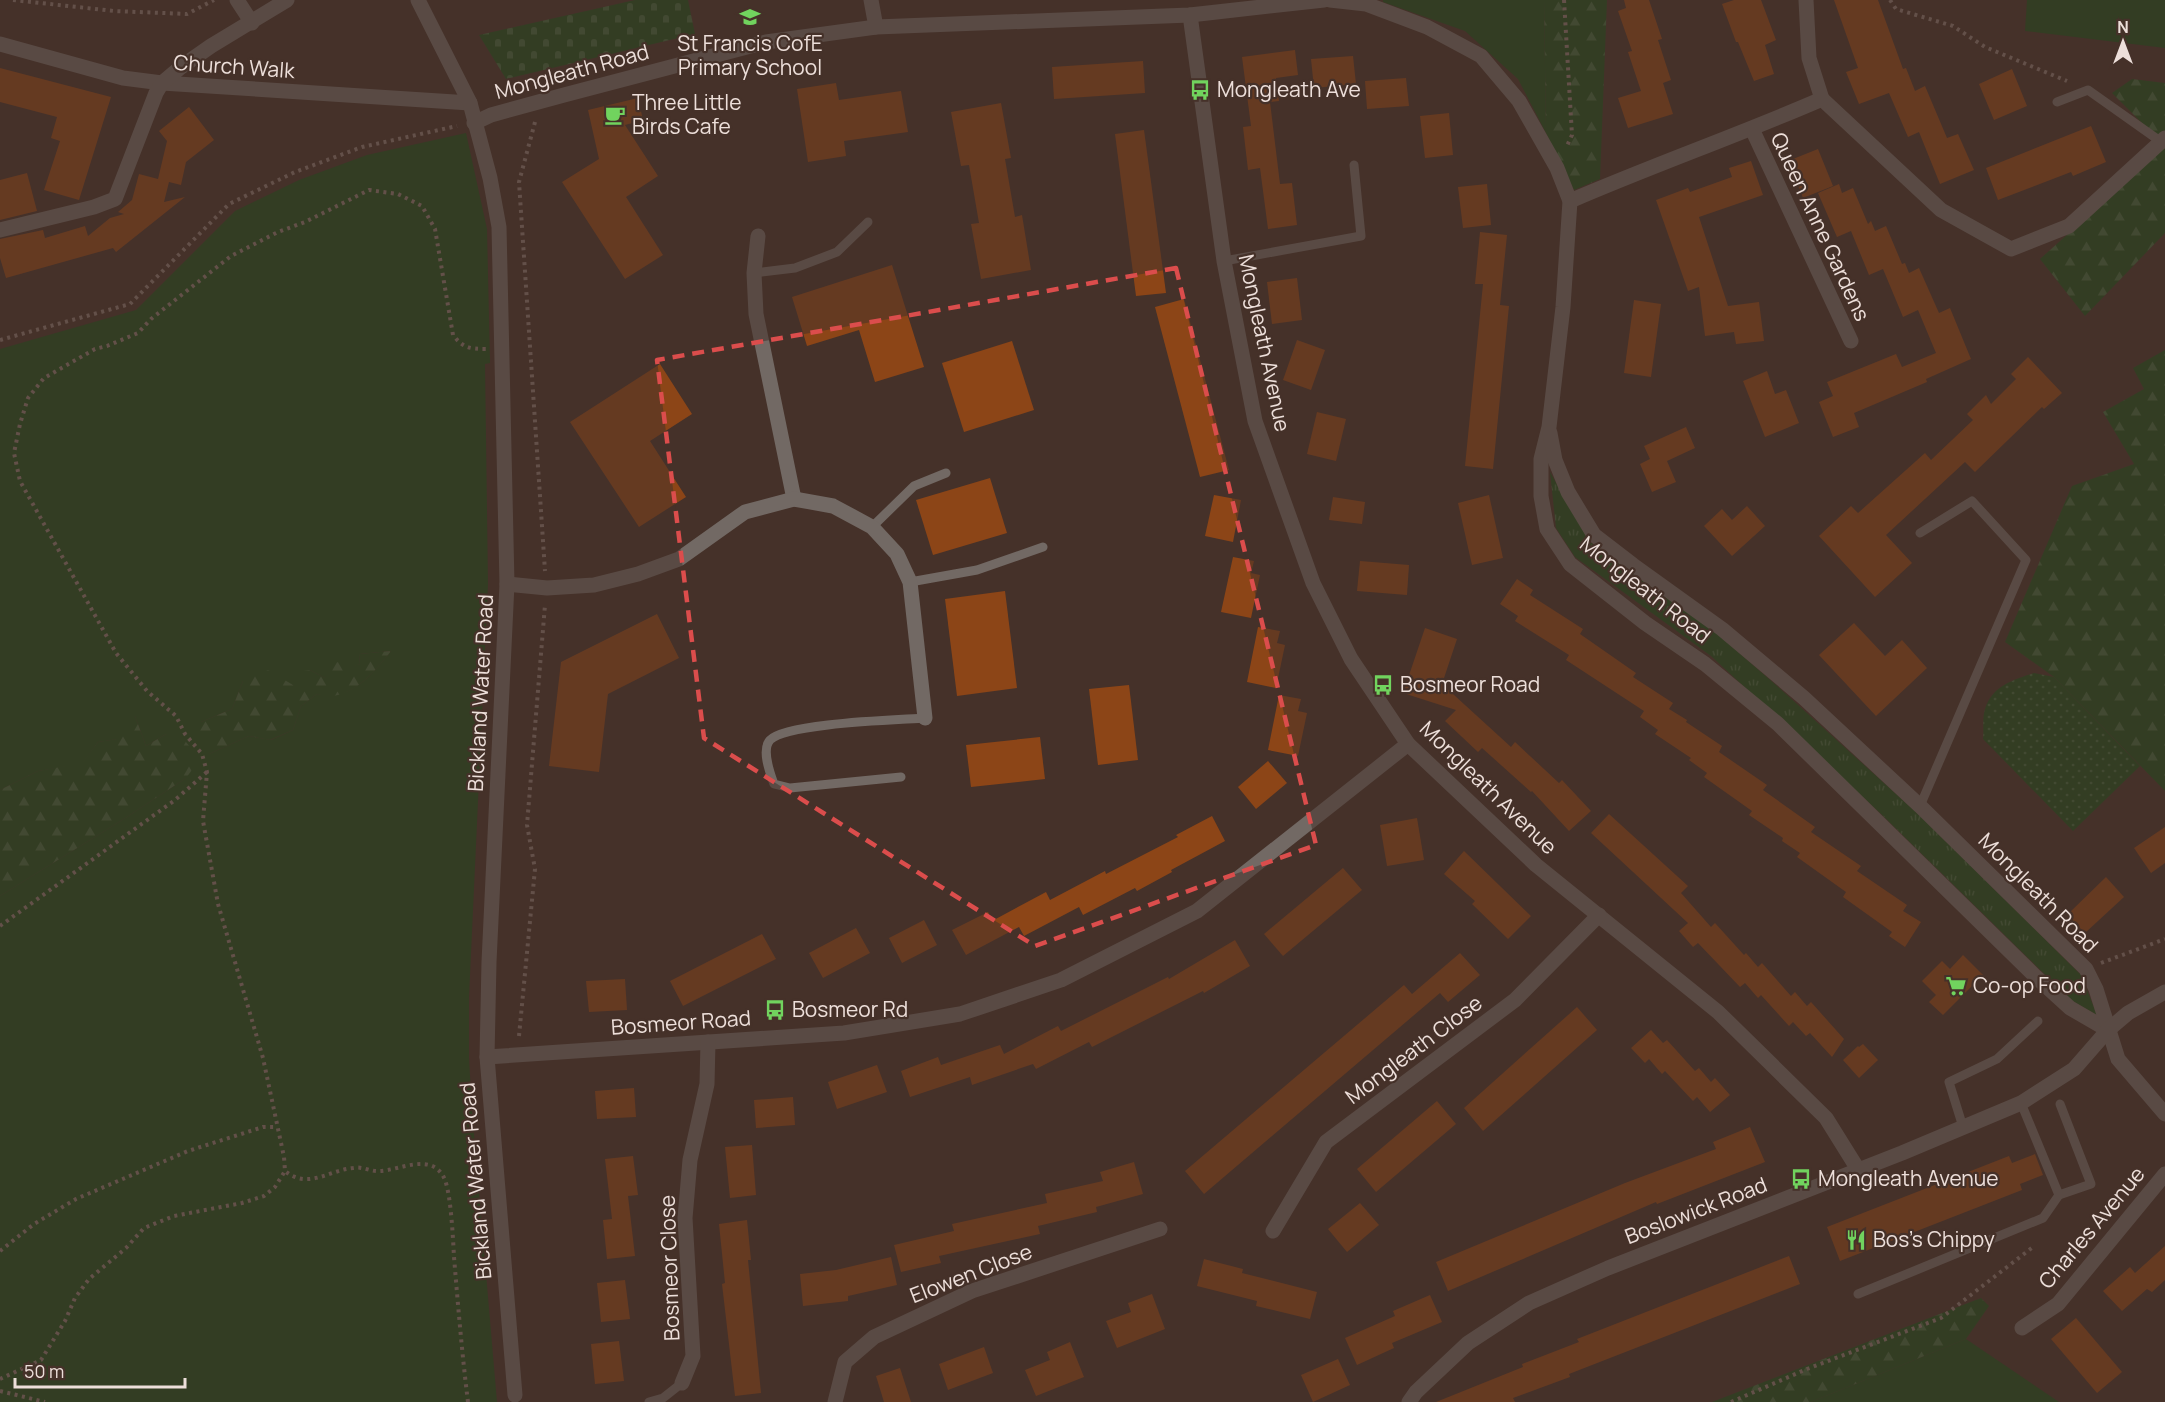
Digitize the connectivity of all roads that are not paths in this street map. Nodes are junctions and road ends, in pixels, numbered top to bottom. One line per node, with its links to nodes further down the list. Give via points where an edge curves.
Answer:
1 (237, 0): 10 (street)
2 (287, 0): 10 (street)
3 (418, 0): 16 (street, Bickland Water Road)
4 (871, 0): 11 (street)
5 (1324, 0): 9 (street, Mongleath Road)
6 (1330, 0): 8 (street, Mongleath Road)
7 (1806, 0): 14 (street, via 1809,58)
8 (1367, 2): 21 (street, Mongleath Road, via 1427,27 1481,56 1519,101 1557,168)
9 (1190, 15): 11 (street, Mongleath Road); 25 (street, Mongleath Avenue)
10 (252, 23): 13 (street, via 211,46)
11 (876, 27): 17 (street, Mongleath Road, via 766,42)
12 (0, 44): 13 (street, Church Walk, via 123,78)
13 (162, 83): 16 (street, Church Walk); 23 (street, via 115,199)
14 (1822, 99): 18 (street, Queen Anne Gardens); 19 (street, via 1941,210 2012,249 2069,226)
15 (2057, 102): 19 (lane, via 2088,90)
16 (470, 104): 17 (street, Bickland Water Road)
17 (474, 123): 35 (street, Bickland Water Road, via 500,227)
18 (1752, 129): 21 (street, Queen Anne Gardens); 27 (street, Queen Anne Gardens)
19 (2163, 140)
20 (1354, 165): 25 (lane, via 1361,236)
21 (1570, 201): 28 (street, Mongleath Road)
22 (868, 222): 26 (lane, via 837,252 795,268)
23 (0, 230)
24 (758, 236): 26 (street)
25 (1224, 261): 37 (street, Mongleath Avenue, via 1255,421 1313,584 1351,659)
26 (754, 273): 30 (street, via 756,314)
27 (1851, 341)
28 (1549, 427): 39 (street, Mongleath Road, via 1568,492 1594,535 1722,628); 43 (street, Mongleath Road, via 1541,459 1541,496 1547,529 1570,564 1705,664 1778,724 2036,977 2070,1008)
29 (946, 473): 31 (lane, via 914,486)
30 (794, 499): 31 (street, via 832,506); 35 (street, via 745,512 679,559 638,574 594,585 547,588)
31 (872, 527): 34 (street, via 897,554)
32 (1920, 533): 39 (lane, via 1972,501 2026,560)
33 (1043, 547): 34 (lane, via 977,570)
34 (910, 582): 36 (street)
35 (507, 584): 45 (street, Bickland Water Road)
36 (925, 718): 38 (lane, via 800,729 780,734 767,746 774,784 790,788)
37 (1408, 744): 40 (street, Mongleath Avenue, via 1536,865); 44 (street, Bosmeor Road, via 1197,911 1061,980 960,1014 844,1033)
38 (901, 777)
39 (1920, 806): 43 (street, Mongleath Road, via 2086,969)
40 (1599, 915): 50 (street, Mongleath Avenue, via 1719,1012 1826,1118); 54 (street, Mongleath Close, via 1515,1000 1326,1142)
41 (2165, 992): 43 (street, Boslowick Road, via 2128,1013)
42 (2038, 1021): 49 (lane, via 1997,1059 1949,1082)
43 (2108, 1030): 46 (street, Boslowick Road, via 2074,1069); 48 (street, via 2118,1059)
44 (708, 1042): 45 (street, Bosmeor Road); 57 (street, Bosmeor Close, via 707,1084 690,1160 686,1218 693,1356)
45 (487, 1057): 58 (street, Bickland Water Road)
46 (2021, 1103): 49 (street, Boslowick Road); 52 (lane)
47 (2060, 1104): 52 (lane, via 2091,1184)
48 (2165, 1114)
49 (1963, 1127): 50 (street, Boslowick Road)
50 (1859, 1171): 61 (street, Boslowick Road, via 1608,1268 1529,1303 1468,1343)
51 (2165, 1174): 56 (street, Charles Avenue, via 2058,1304)
52 (2059, 1195): 55 (lane, via 2043,1218)
53 (1160, 1229): 60 (street, Elowen Close, via 972,1291 874,1337 845,1362)
54 (1273, 1231)
55 (1858, 1294)
56 (2022, 1328)
57 (682, 1383): 59 (lane, via 663,1398)
58 (515, 1399)
59 (649, 1402)
60 (835, 1402)
61 (1409, 1402)

